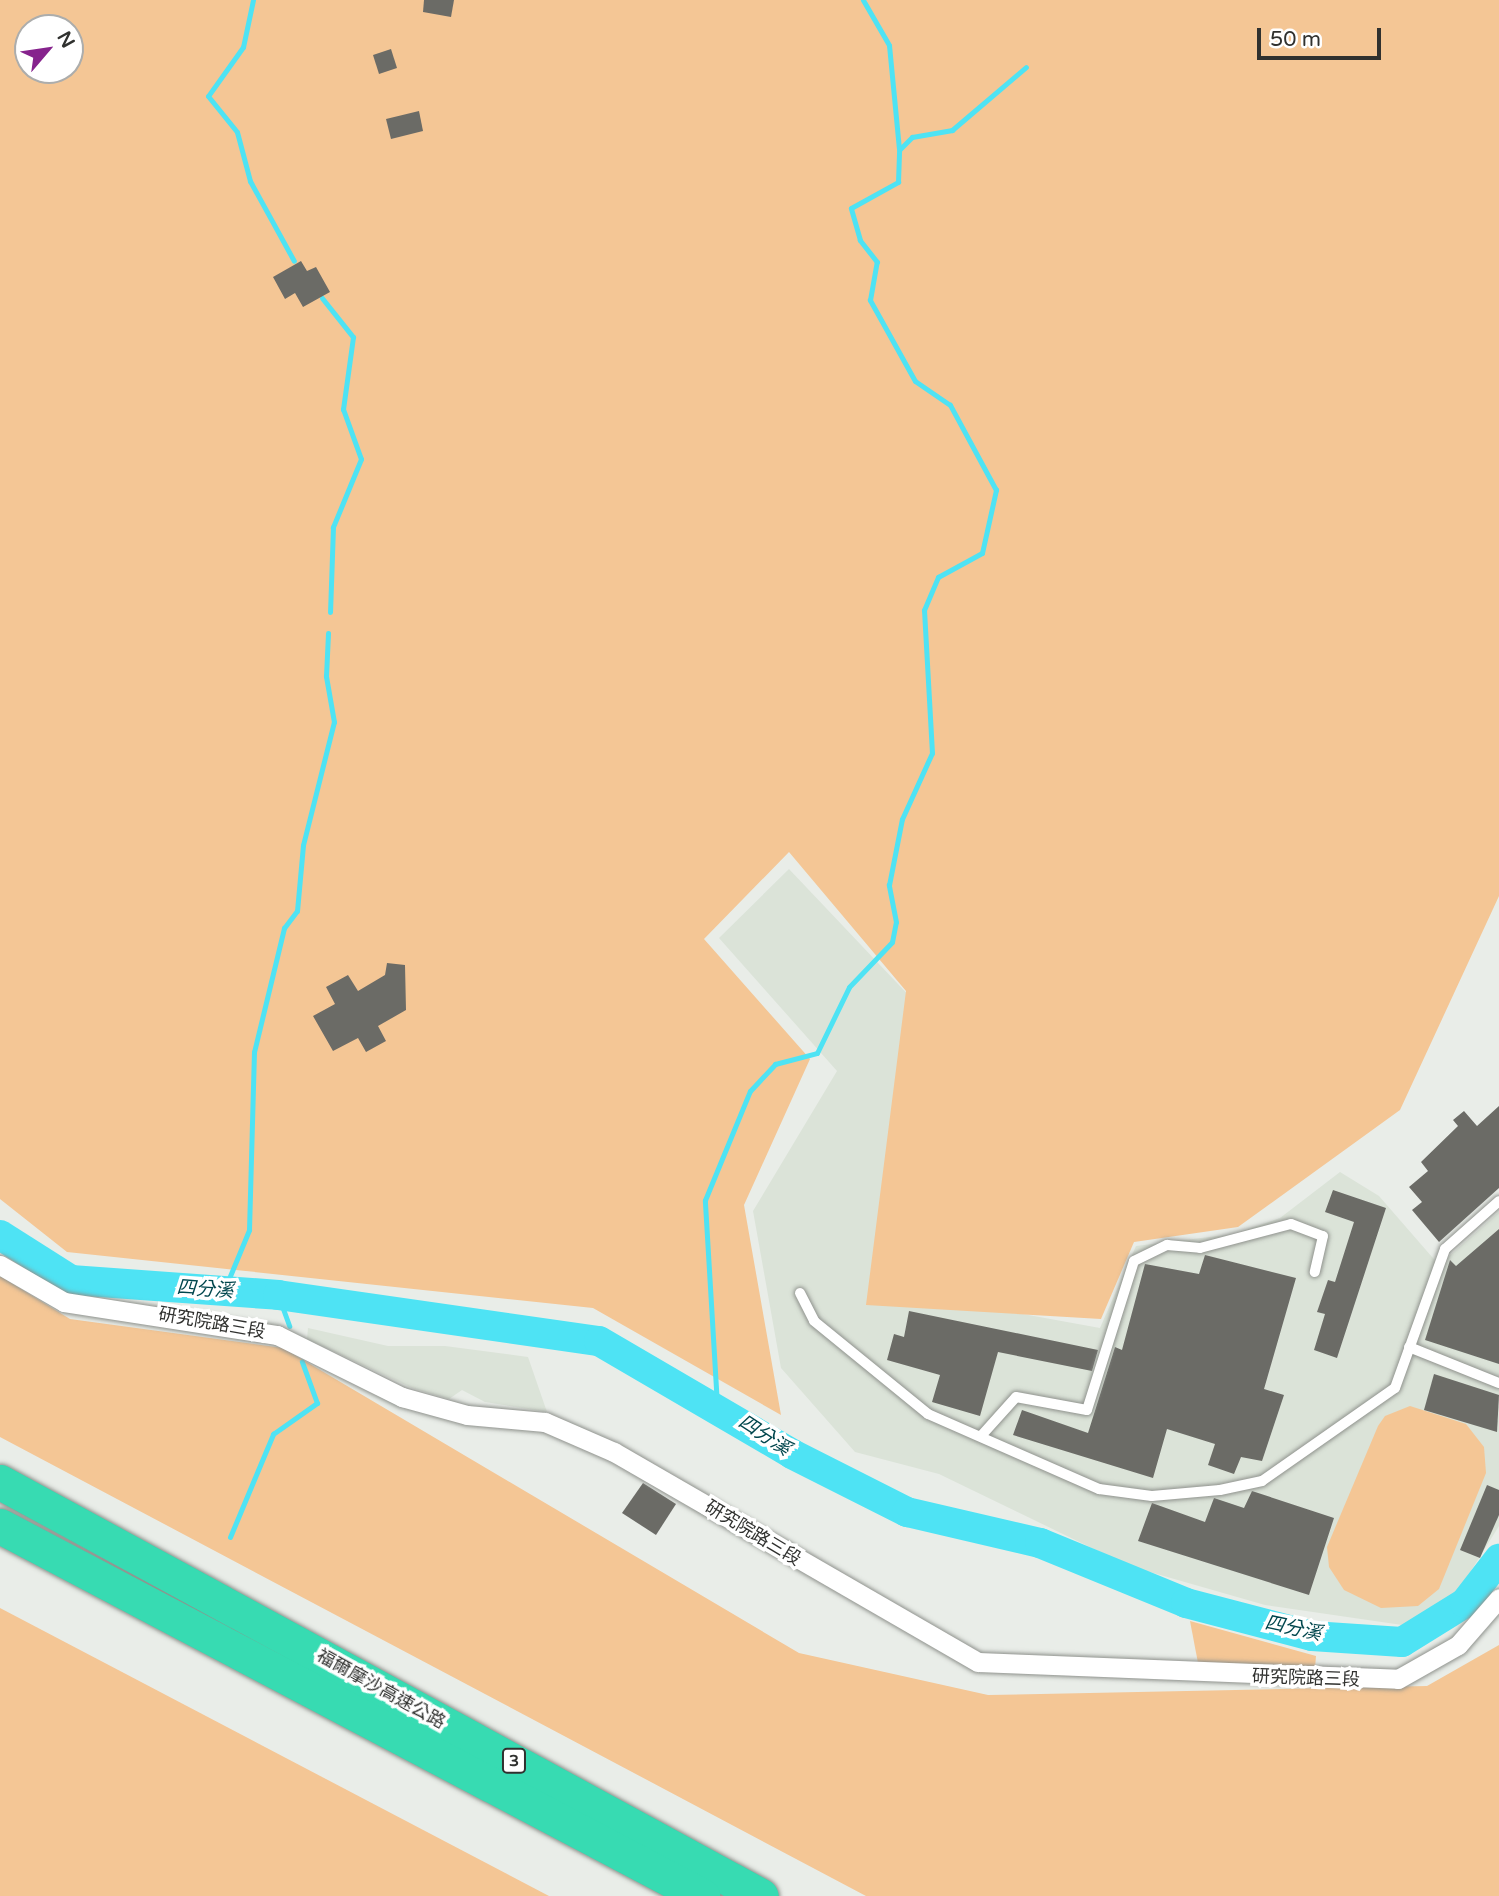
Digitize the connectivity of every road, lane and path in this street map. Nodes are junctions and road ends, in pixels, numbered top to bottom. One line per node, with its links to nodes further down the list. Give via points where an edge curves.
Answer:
1 (1499, 1201): 5 (lane, via 1445,1249)
2 (0, 1265): 10 (street, 研究院路三段, via 64,1302 277,1335 402,1397 467,1415 545,1422 625,1458 978,1662 1398,1679 1458,1645)
3 (1315, 1272): 7 (lane, via 1323,1236 1291,1224 1200,1248 1167,1245 1134,1261 1087,1410 1016,1397)
4 (800, 1293): 7 (lane, via 814,1321 861,1365 928,1414)
5 (1409, 1347): 6 (lane); 7 (lane, via 1395,1388 1339,1433 1262,1481 1220,1490 1117,1493)
6 (1499, 1383)
7 (981, 1436)
8 (0, 1482): 12 (highway, 福爾摩沙高速公路 / 3)
9 (0, 1526): 11 (highway, 福爾摩沙高速公路 / 3)
10 (1499, 1598)
11 (702, 1896)
12 (761, 1896)

